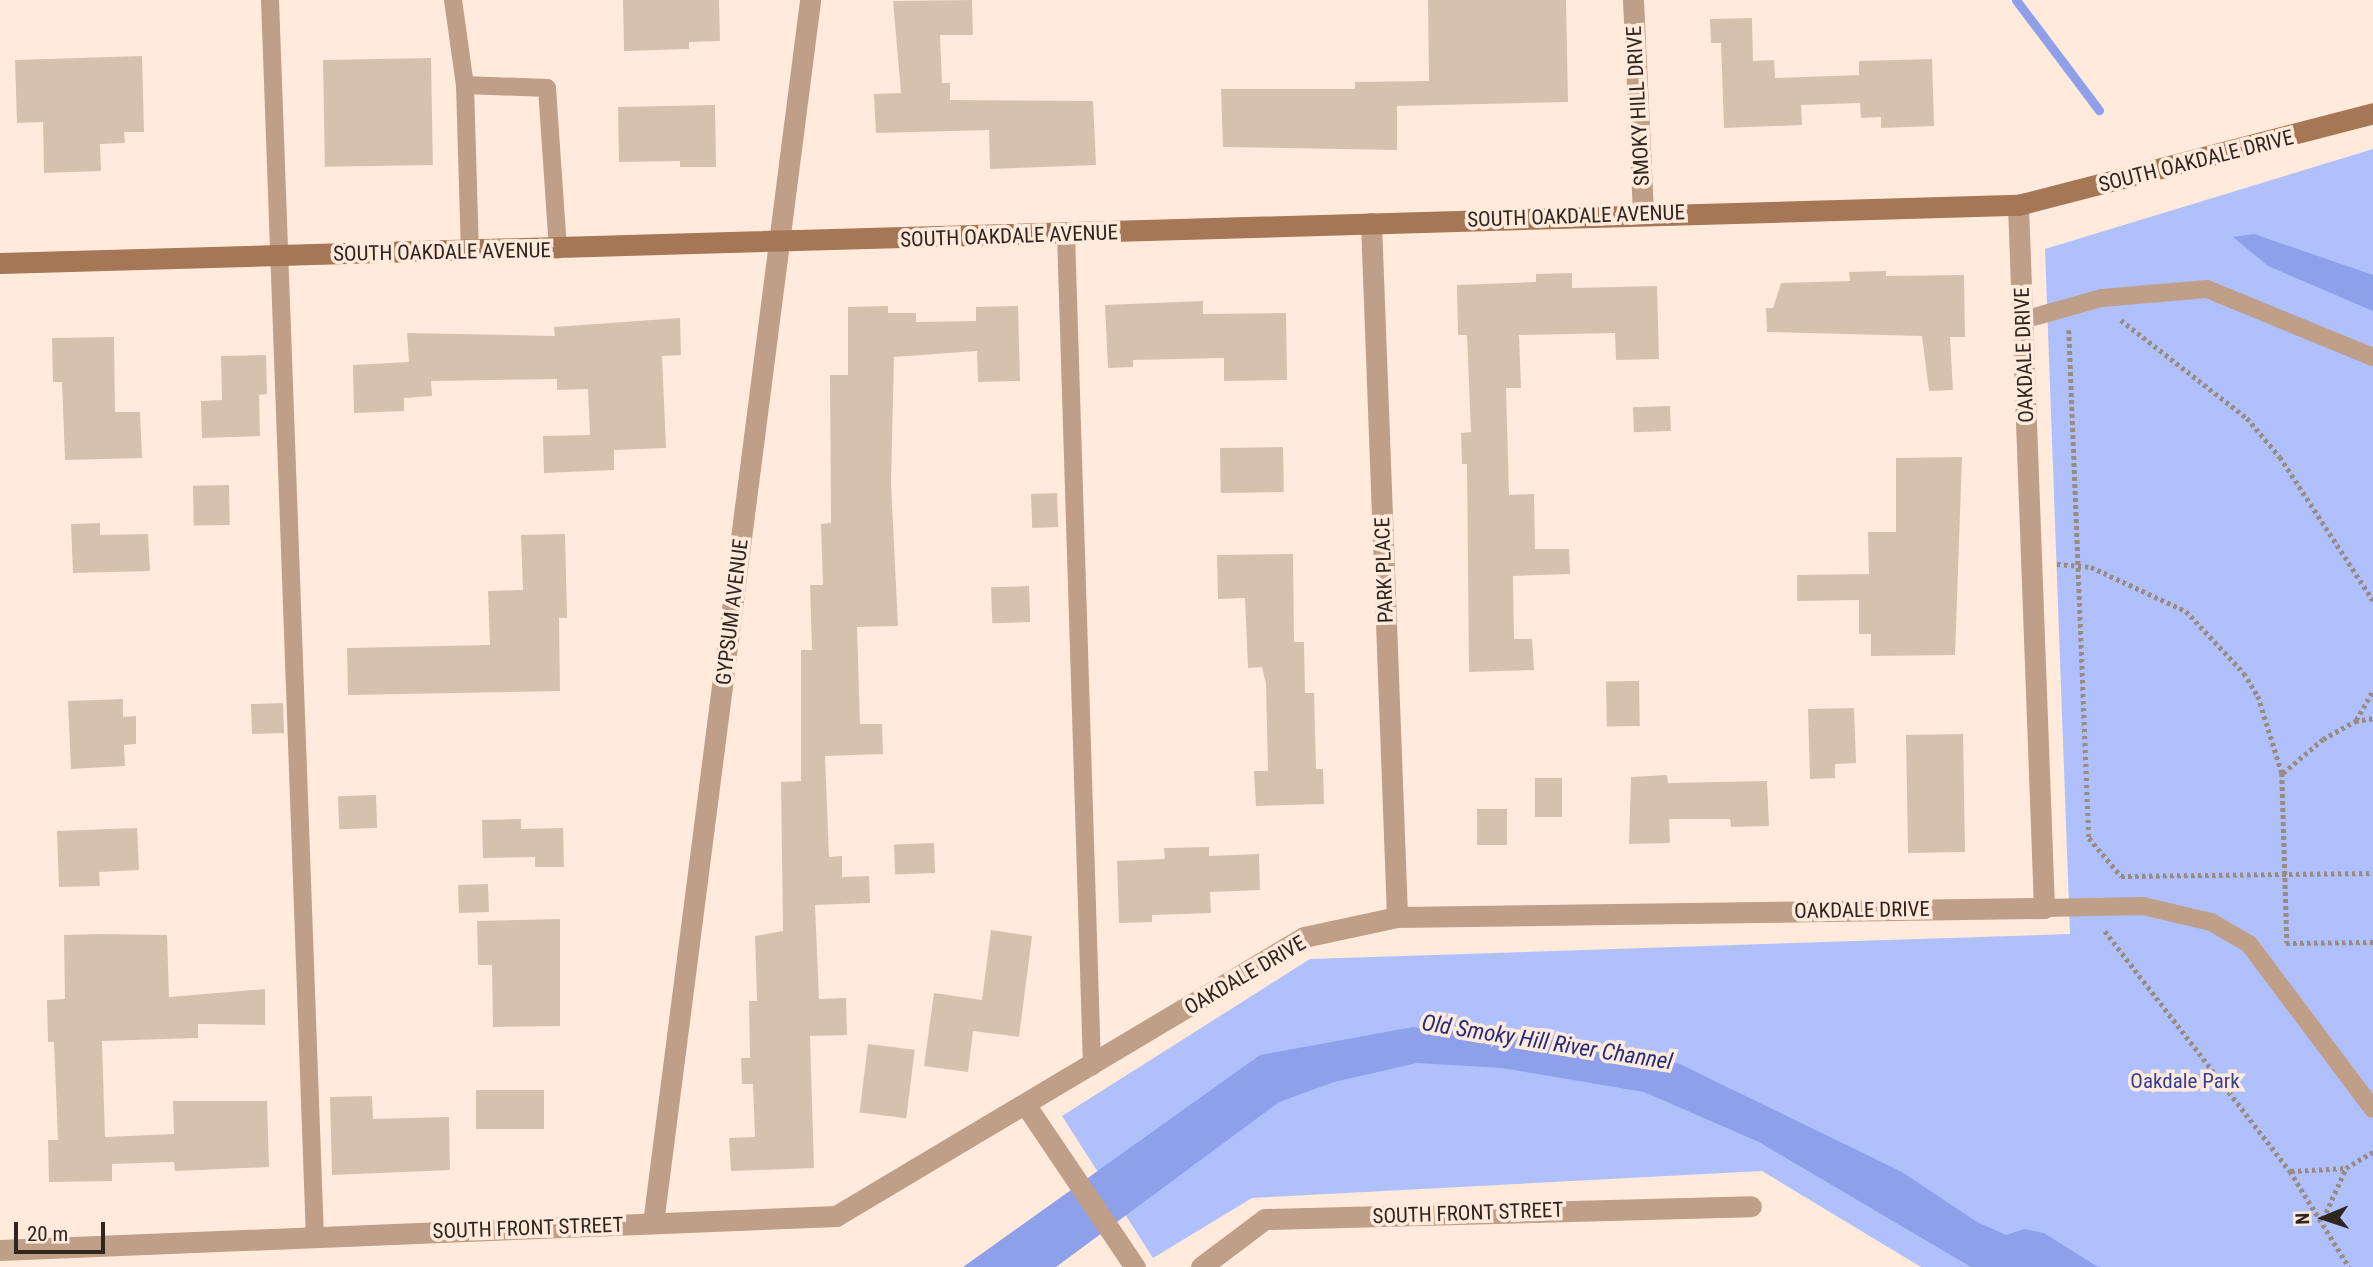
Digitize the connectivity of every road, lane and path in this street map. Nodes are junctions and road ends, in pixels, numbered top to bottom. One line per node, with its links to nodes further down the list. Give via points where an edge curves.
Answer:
1 (270, 0): 14 (lane)
2 (453, 0): 5 (lane)
3 (810, 0): 11 (street, GYPSUM AVENUE)
4 (1633, 0): 8 (street, SMOKY HILL DRIVE)
5 (465, 85): 12 (lane, via 547,88); 13 (lane)
6 (2373, 113): 7 (street, SOUTH OAKDALE DRIVE)
7 (2018, 205): 8 (street, SOUTH OAKDALE AVENUE); 18 (street, OAKDALE DRIVE)
8 (1643, 213): 9 (street, SOUTH OAKDALE AVENUE)
9 (1371, 223): 10 (street, SOUTH OAKDALE AVENUE); 31 (street, PARK PLACE)
10 (1066, 234): 11 (street, SOUTH OAKDALE AVENUE); 35 (lane)
11 (780, 244): 12 (street, SOUTH OAKDALE AVENUE); 43 (street, GYPSUM AVENUE)
12 (558, 250): 13 (street, SOUTH OAKDALE AVENUE)
13 (470, 252): 14 (street, SOUTH OAKDALE AVENUE)
14 (280, 256): 15 (street, SOUTH OAKDALE AVENUE); 44 (lane)
15 (0, 263)
16 (2102, 298): 17 (lane); 19 (lane, via 2207,289); 22 (path, via 2123,323 2247,418 2287,468)
17 (2068, 309): 18 (lane); 21 (path)
18 (2023, 320): 20 (street, OAKDALE DRIVE)
19 (2373, 357)
20 (2031, 562): 21 (path); 30 (street, OAKDALE DRIVE)
21 (2078, 565): 26 (path, via 2186,611 2244,673 2258,696); 28 (path, via 2089,838 2121,876)
22 (2373, 600)
23 (2373, 691): 25 (path)
24 (2373, 718): 25 (path)
25 (2355, 721): 26 (path, via 2323,739)
26 (2282, 773): 28 (path)
27 (2373, 873): 28 (path)
28 (2285, 875): 33 (path)
29 (2086, 907): 30 (lane); 34 (lane, via 2143,906 2211,922); 40 (path)
30 (2044, 908): 31 (street, OAKDALE DRIVE)
31 (1396, 917): 35 (street, OAKDALE DRIVE, via 1304,937)
32 (2373, 942): 33 (path)
33 (2287, 943): 34 (path)
34 (2249, 944): 37 (lane)
35 (1092, 1067): 36 (street, OAKDALE DRIVE)
36 (1027, 1107): 43 (street, SOUTH FRONT STREET, via 836,1216); 46 (street)
37 (2373, 1110)
38 (2373, 1152): 39 (path)
39 (2346, 1168): 40 (path); 42 (path)
40 (2290, 1171): 42 (path)
41 (1751, 1206): 47 (street, SOUTH FRONT STREET, via 1265,1219)
42 (2322, 1220): 48 (path)
43 (653, 1223): 44 (street, SOUTH FRONT STREET)
44 (315, 1237): 45 (street, SOUTH FRONT STREET)
45 (0, 1250)
46 (1135, 1267)
47 (1201, 1267)
48 (2349, 1267)

